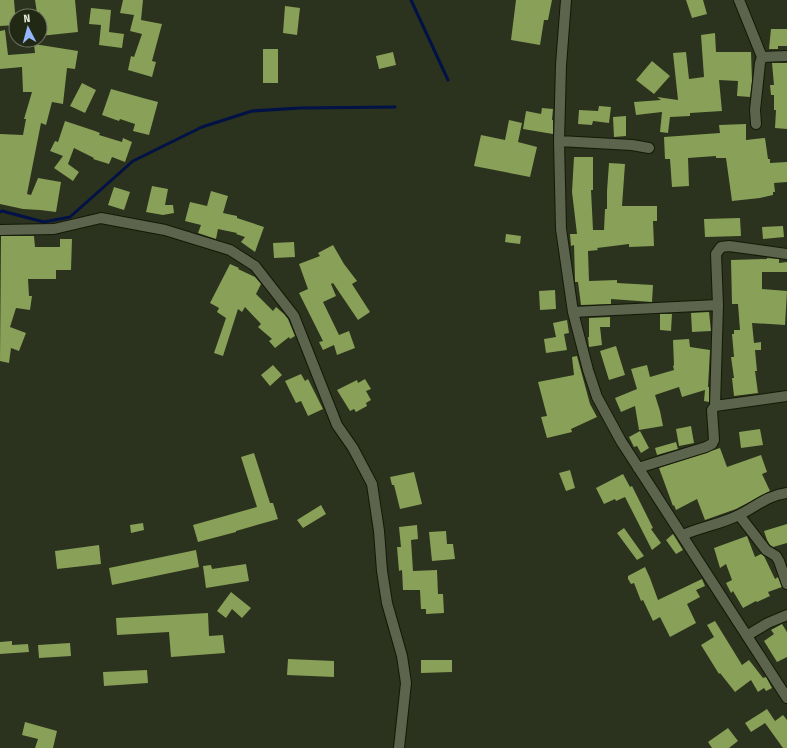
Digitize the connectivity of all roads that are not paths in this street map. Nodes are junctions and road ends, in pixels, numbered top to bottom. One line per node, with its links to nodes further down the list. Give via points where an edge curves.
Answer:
1 (566, 0): 6 (street)
2 (738, 0): 4 (street)
3 (787, 56): 4 (street)
4 (762, 57): 5 (street, via 755,110)
5 (756, 124)
6 (559, 141): 7 (street); 11 (street, via 561,229)
7 (649, 148)
8 (0, 230): 22 (street, via 54,229 101,218 172,232 230,250 255,266 294,316 337,425 353,448 372,484 387,603 402,656 406,683)
9 (787, 254): 10 (street, via 721,247 716,254)
10 (718, 305): 11 (street); 13 (street)
11 (573, 312): 14 (street, via 597,398)
12 (787, 396): 13 (street)
13 (715, 406): 14 (street, via 712,410 712,444)
14 (638, 468): 17 (street)
15 (787, 493): 16 (street, via 777,494)
16 (738, 515): 17 (street); 18 (street, via 766,550 776,556)
17 (683, 535): 20 (street)
18 (787, 584)
19 (787, 615): 20 (street)
20 (748, 636): 21 (street)
21 (787, 698)
22 (399, 748)

